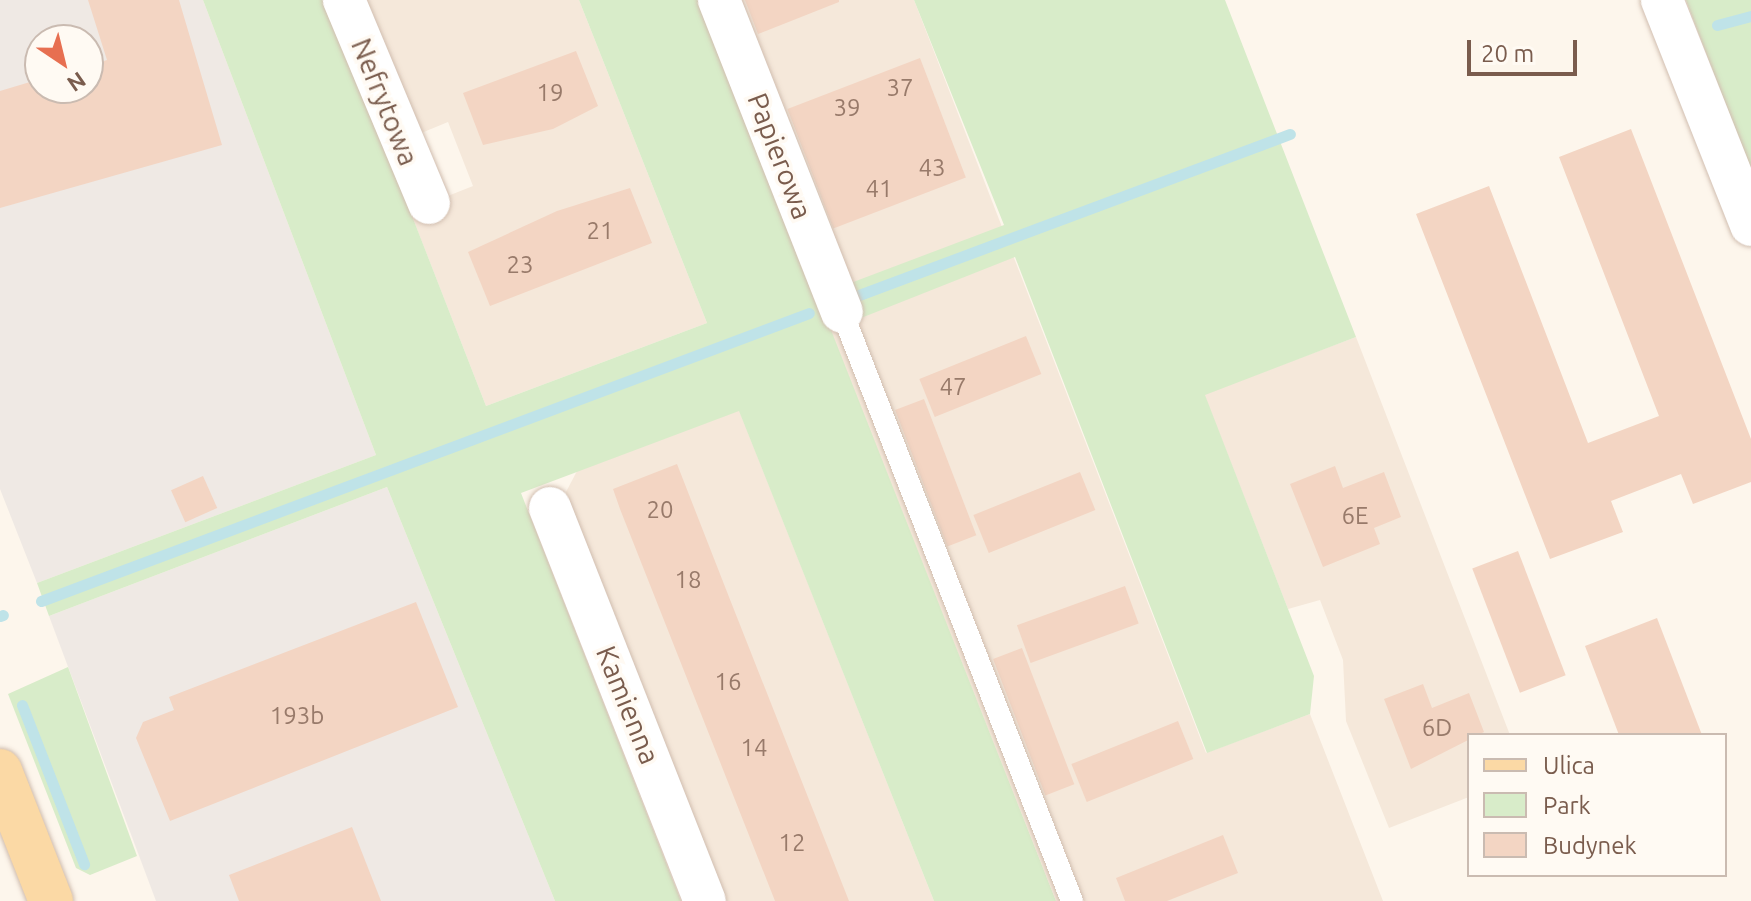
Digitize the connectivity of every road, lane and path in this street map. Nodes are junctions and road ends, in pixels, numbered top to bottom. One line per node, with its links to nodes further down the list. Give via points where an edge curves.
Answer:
1 (344, 0): 4 (street, Nefrytowa)
2 (719, 0): 6 (street, Papierowa)
3 (1662, 0): 5 (street)
4 (429, 203)
5 (1751, 225)
6 (842, 312): 11 (lane)
7 (550, 508): 10 (street, Kamienna)
8 (0, 771): 9 (main road)
9 (51, 901)
10 (705, 901)
11 (1072, 901)

